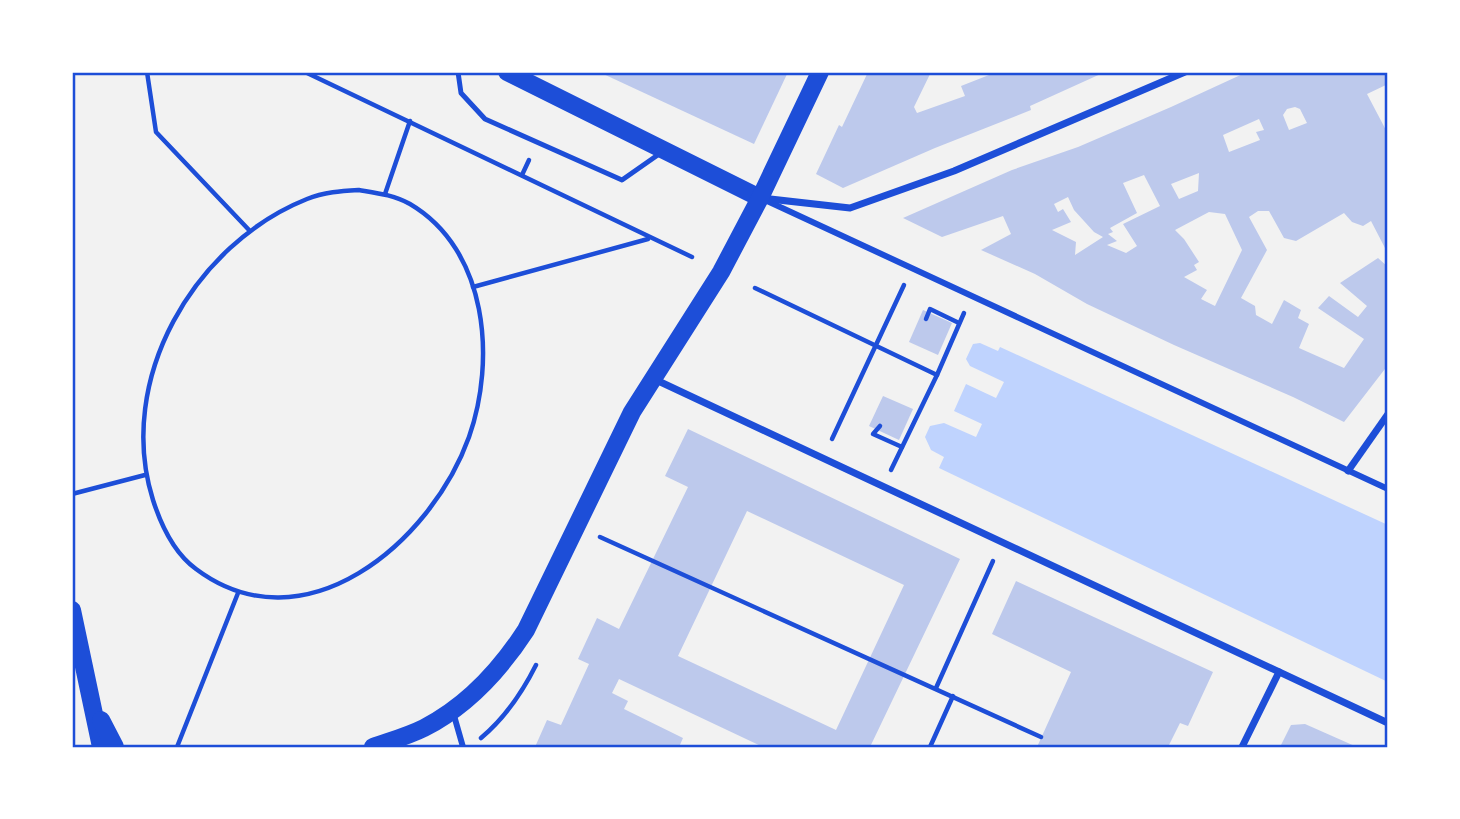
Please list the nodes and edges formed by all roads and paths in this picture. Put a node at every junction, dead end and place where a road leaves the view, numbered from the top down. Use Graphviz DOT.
graph roads {
  1 [pos="147,72"];
  2 [pos="305,72"];
  3 [pos="458,72"];
  4 [pos="507,72"];
  5 [pos="820,72"];
  6 [pos="1185,72"];
  7 [pos="410,121"];
  8 [pos="665,150"];
  9 [pos="385,194"];
  10 [pos="760,198"];
  11 [pos="249,230"];
  12 [pos="649,238"];
  13 [pos="692,257"];
  14 [pos="912,269"];
  15 [pos="473,287"];
  16 [pos="755,289"];
  17 [pos="971,296"];
  18 [pos="926,319"];
  19 [pos="959,323"];
  20 [pos="875,346"];
  21 [pos="937,375"];
  22 [pos="652,379"];
  23 [pos="1388,415"];
  24 [pos="880,426"];
  25 [pos="902,447"];
  26 [pos="823,458"];
  27 [pos="1348,471"];
  28 [pos="145,475"];
  29 [pos="883,486"];
  30 [pos="1388,489"];
  31 [pos="72,494"];
  32 [pos="577,527"];
  33 [pos="1002,542"];
  34 [pos="238,593"];
  35 [pos="72,610"];
  36 [pos="1279,672"];
  37 [pos="936,688"];
  38 [pos="953,696"];
  39 [pos="92,702"];
  40 [pos="452,710"];
  41 [pos="1388,723"];
  42 [pos="1041,737"];
  43 [pos="101,747"];
  44 [pos="116,747"];
  45 [pos="177,747"];
  46 [pos="373,747"];
  47 [pos="463,747"];
  48 [pos="930,747"];
  49 [pos="1242,747"];
  1 -- 11 [label="path"];
  2 -- 7 [label="path"];
  3 -- 8 [label="lane"];
  4 -- 8 [label="main road"];
  5 -- 10 [label="main road"];
  6 -- 10 [label="street"];
  7 -- 9 [label="path"];
  7 -- 12 [label="path"];
  8 -- 10 [label="main road"];
  9 -- 11 [label="path"];
  9 -- 15 [label="path"];
  10 -- 14 [label="street"];
  10 -- 22 [label="main road"];
  11 -- 28 [label="path"];
  12 -- 13 [label="path"];
  12 -- 15 [label="path"];
  14 -- 17 [label="street"];
  14 -- 20 [label="path"];
  15 -- 34 [label="path"];
  16 -- 20 [label="path"];
  17 -- 19 [label="path"];
  17 -- 27 [label="street"];
  18 -- 19 [label="path"];
  19 -- 21 [label="path"];
  20 -- 21 [label="path"];
  20 -- 26 [label="path"];
  21 -- 25 [label="path"];
  22 -- 26 [label="street"];
  22 -- 32 [label="main road"];
  23 -- 27 [label="street"];
  24 -- 25 [label="path"];
  25 -- 29 [label="path"];
  26 -- 29 [label="street"];
  27 -- 30 [label="street"];
  28 -- 31 [label="path"];
  28 -- 34 [label="path"];
  29 -- 33 [label="street"];
  32 -- 37 [label="path"];
  32 -- 40 [label="main road"];
  33 -- 36 [label="street"];
  33 -- 37 [label="path"];
  34 -- 45 [label="path"];
  35 -- 39 [label="main road"];
  36 -- 41 [label="street"];
  36 -- 49 [label="street"];
  37 -- 38 [label="path"];
  38 -- 42 [label="path"];
  38 -- 48 [label="path"];
  39 -- 43 [label="main road"];
  39 -- 44 [label="main road"];
  40 -- 46 [label="main road"];
  40 -- 47 [label="street"];
}
